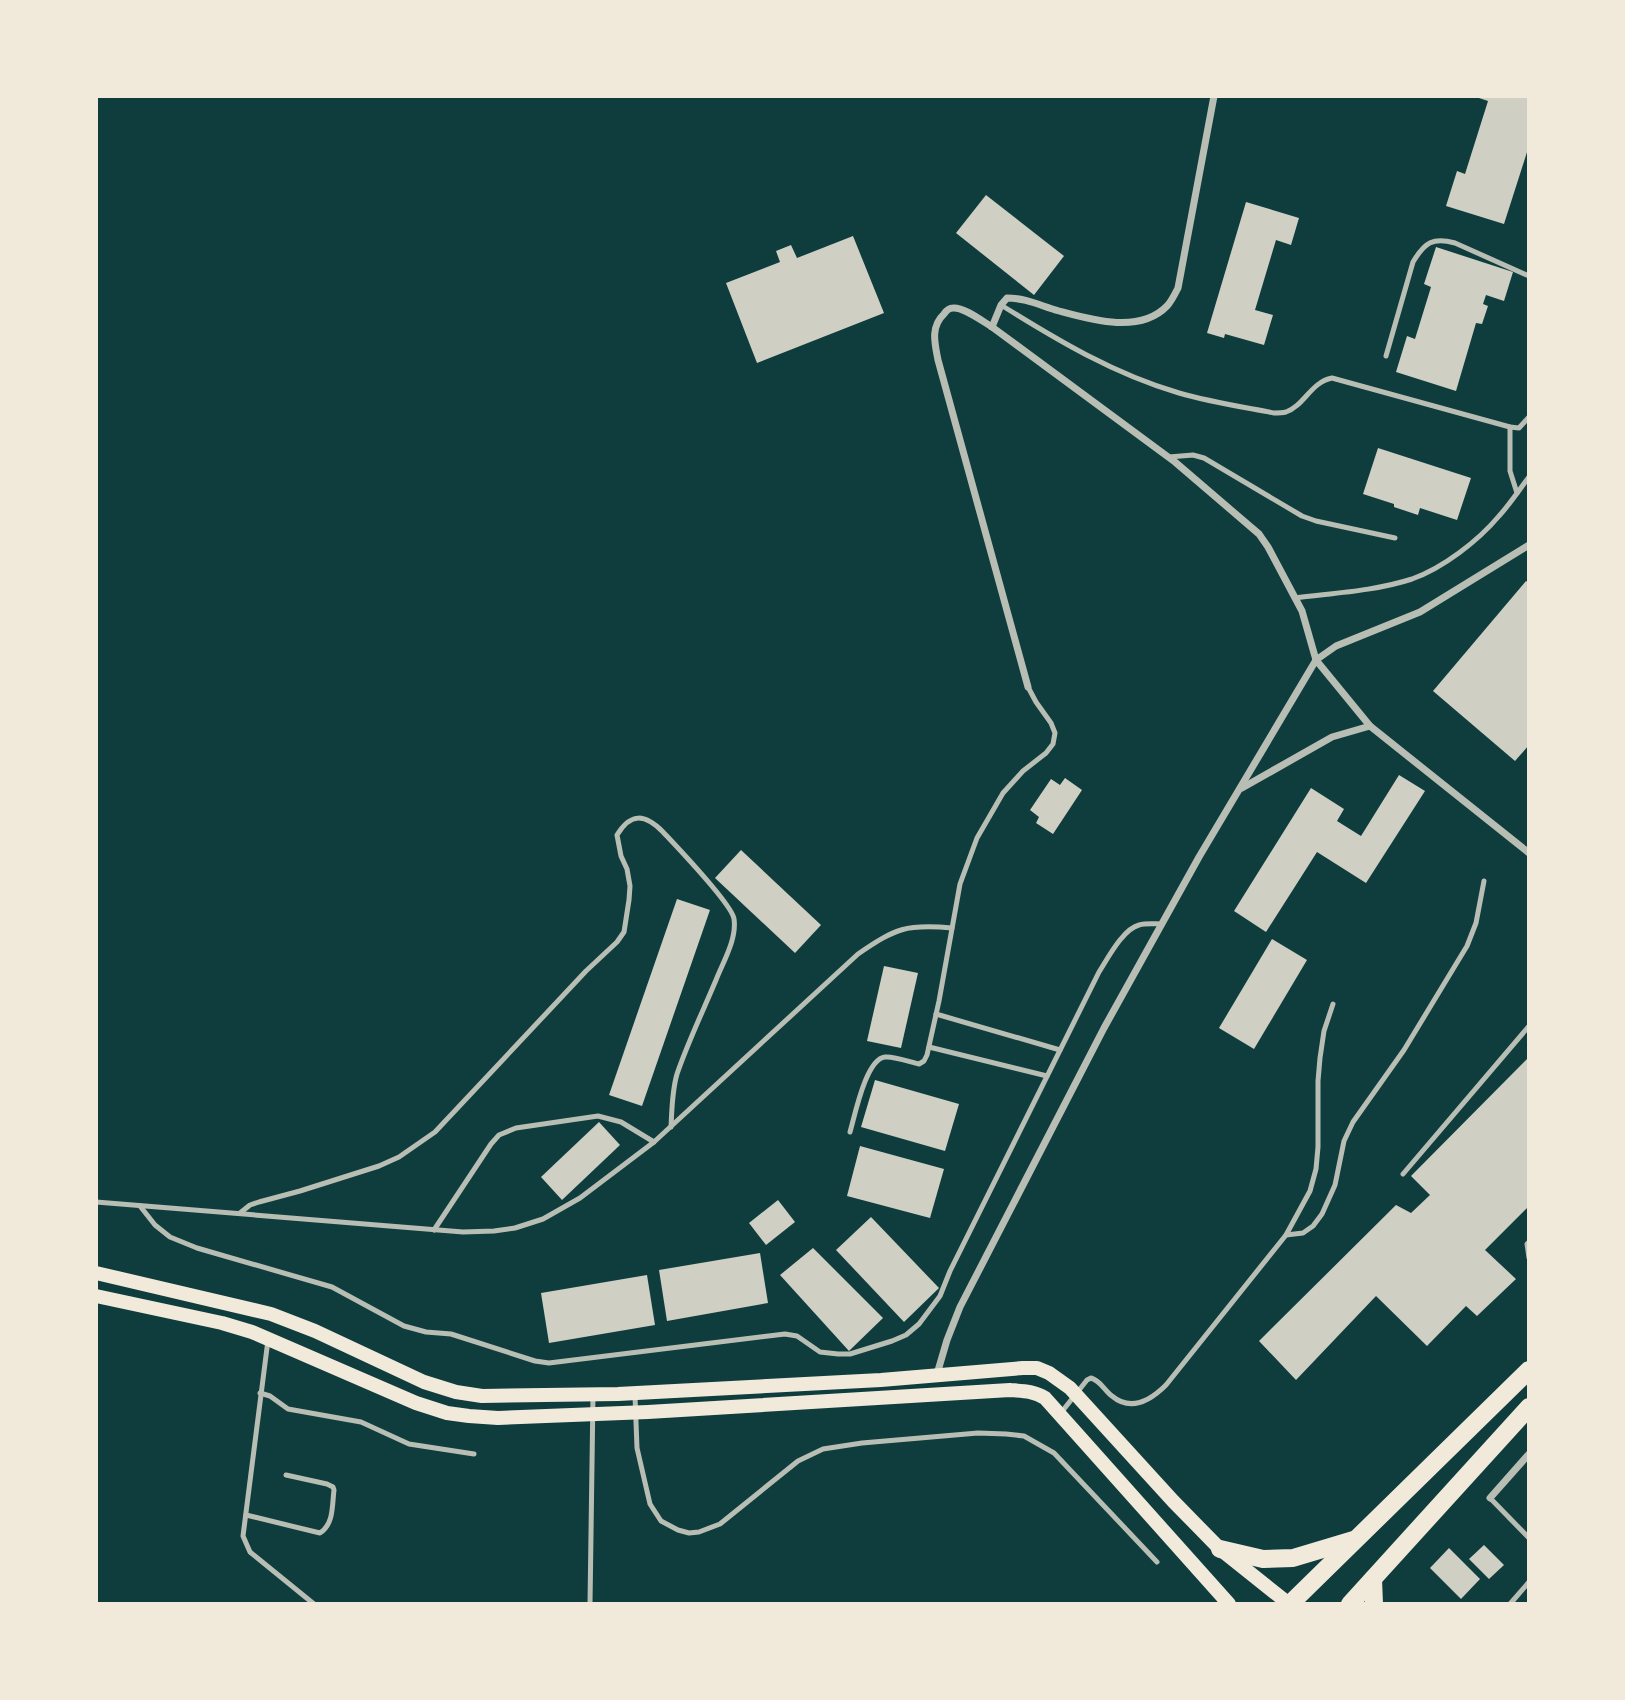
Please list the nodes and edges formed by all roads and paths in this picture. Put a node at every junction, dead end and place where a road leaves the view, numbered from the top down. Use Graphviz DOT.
graph roads {
  1 [pos="1213,96"];
  2 [pos="1529,276"];
  3 [pos="1000,305"];
  4 [pos="992,327"];
  5 [pos="1386,356"];
  6 [pos="1529,417"];
  7 [pos="1510,427"];
  8 [pos="1168,457"];
  9 [pos="1529,477"];
  10 [pos="1517,493"];
  11 [pos="1395,538"];
  12 [pos="1529,545"];
  13 [pos="1295,598"];
  14 [pos="1316,660"];
  15 [pos="1028,687"];
  16 [pos="1370,726"];
  17 [pos="1241,788"];
  18 [pos="1529,853"];
  19 [pos="1484,881"];
  20 [pos="1162,924"];
  21 [pos="952,928"];
  22 [pos="1333,1004"];
  23 [pos="936,1014"];
  24 [pos="1529,1026"];
  25 [pos="929,1047"];
  26 [pos="1060,1050"];
  27 [pos="1047,1076"];
  28 [pos="671,1127"];
  29 [pos="850,1132"];
  30 [pos="654,1142"];
  31 [pos="1403,1174"];
  32 [pos="96,1202"];
  33 [pos="140,1206"];
  34 [pos="240,1213"];
  35 [pos="434,1230"];
  36 [pos="1286,1235"];
  37 [pos="1529,1241"];
  38 [pos="1529,1258"];
  39 [pos="96,1273"];
  40 [pos="96,1296"];
  41 [pos="268,1339"];
  42 [pos="1529,1370"];
  43 [pos="937,1375"];
  44 [pos="260,1393"];
  45 [pos="636,1393"];
  46 [pos="1075,1393"];
  47 [pos="593,1395"];
  48 [pos="1529,1407"];
  49 [pos="635,1413"];
  50 [pos="1059,1413"];
  51 [pos="593,1415"];
  52 [pos="474,1454"];
  53 [pos="1529,1454"];
  54 [pos="286,1475"];
  55 [pos="1490,1499"];
  56 [pos="246,1515"];
  57 [pos="1529,1538"];
  58 [pos="1356,1539"];
  59 [pos="1220,1549"];
  60 [pos="1157,1562"];
  61 [pos="1373,1579"];
  62 [pos="1529,1582"];
  63 [pos="314,1604"];
  64 [pos="590,1604"];
  65 [pos="1229,1604"];
  66 [pos="1289,1604"];
  67 [pos="1350,1604"];
  68 [pos="1374,1604"];
  69 [pos="1510,1604"];
  1 -- 3 [label="street"];
  2 -- 5 [label="lane"];
  3 -- 4 [label="street"];
  3 -- 7 [label="lane"];
  4 -- 8 [label="street"];
  4 -- 15 [label="street"];
  6 -- 7 [label="lane"];
  7 -- 10 [label="lane"];
  8 -- 11 [label="lane"];
  8 -- 13 [label="street"];
  9 -- 10 [label="lane"];
  10 -- 13 [label="lane"];
  12 -- 14 [label="street"];
  13 -- 14 [label="street"];
  14 -- 16 [label="street"];
  14 -- 17 [label="street"];
  15 -- 21 [label="lane"];
  16 -- 17 [label="street"];
  16 -- 18 [label="street"];
  17 -- 20 [label="street"];
  19 -- 36 [label="lane"];
  20 -- 26 [label="lane"];
  20 -- 43 [label="street"];
  21 -- 23 [label="lane"];
  21 -- 28 [label="lane"];
  22 -- 36 [label="lane"];
  23 -- 25 [label="lane"];
  23 -- 26 [label="lane"];
  24 -- 31 [label="lane"];
  25 -- 27 [label="lane"];
  25 -- 29 [label="lane"];
  26 -- 27 [label="lane"];
  27 -- 33 [label="lane"];
  28 -- 30 [label="lane"];
  28 -- 34 [label="lane"];
  30 -- 35 [label="lane"];
  30 -- 35 [label="lane"];
  32 -- 33 [label="lane"];
  33 -- 34 [label="lane"];
  34 -- 35 [label="lane"];
  36 -- 46 [label="lane"];
  37 -- 38 [label="lane"];
  39 -- 47 [label="main road"];
  40 -- 41 [label="main road"];
  41 -- 44 [label="lane"];
  41 -- 51 [label="main road"];
  42 -- 58 [label="highway"];
  43 -- 45 [label="main road"];
  43 -- 46 [label="main road"];
  44 -- 52 [label="lane"];
  44 -- 56 [label="lane"];
  45 -- 47 [label="main road"];
  45 -- 49 [label="lane"];
  46 -- 50 [label="lane"];
  46 -- 59 [label="main road"];
  47 -- 51 [label="lane"];
  48 -- 61 [label="highway"];
  49 -- 50 [label="main road"];
  49 -- 51 [label="main road"];
  49 -- 60 [label="lane"];
  50 -- 65 [label="main road"];
  51 -- 64 [label="lane"];
  53 -- 55 [label="street"];
  54 -- 56 [label="lane"];
  55 -- 57 [label="lane"];
  56 -- 63 [label="lane"];
  58 -- 59 [label="highway"];
  58 -- 66 [label="highway"];
  59 -- 66 [label="main road"];
  61 -- 67 [label="highway"];
  61 -- 68 [label="highway"];
  62 -- 69 [label="lane"];
}
